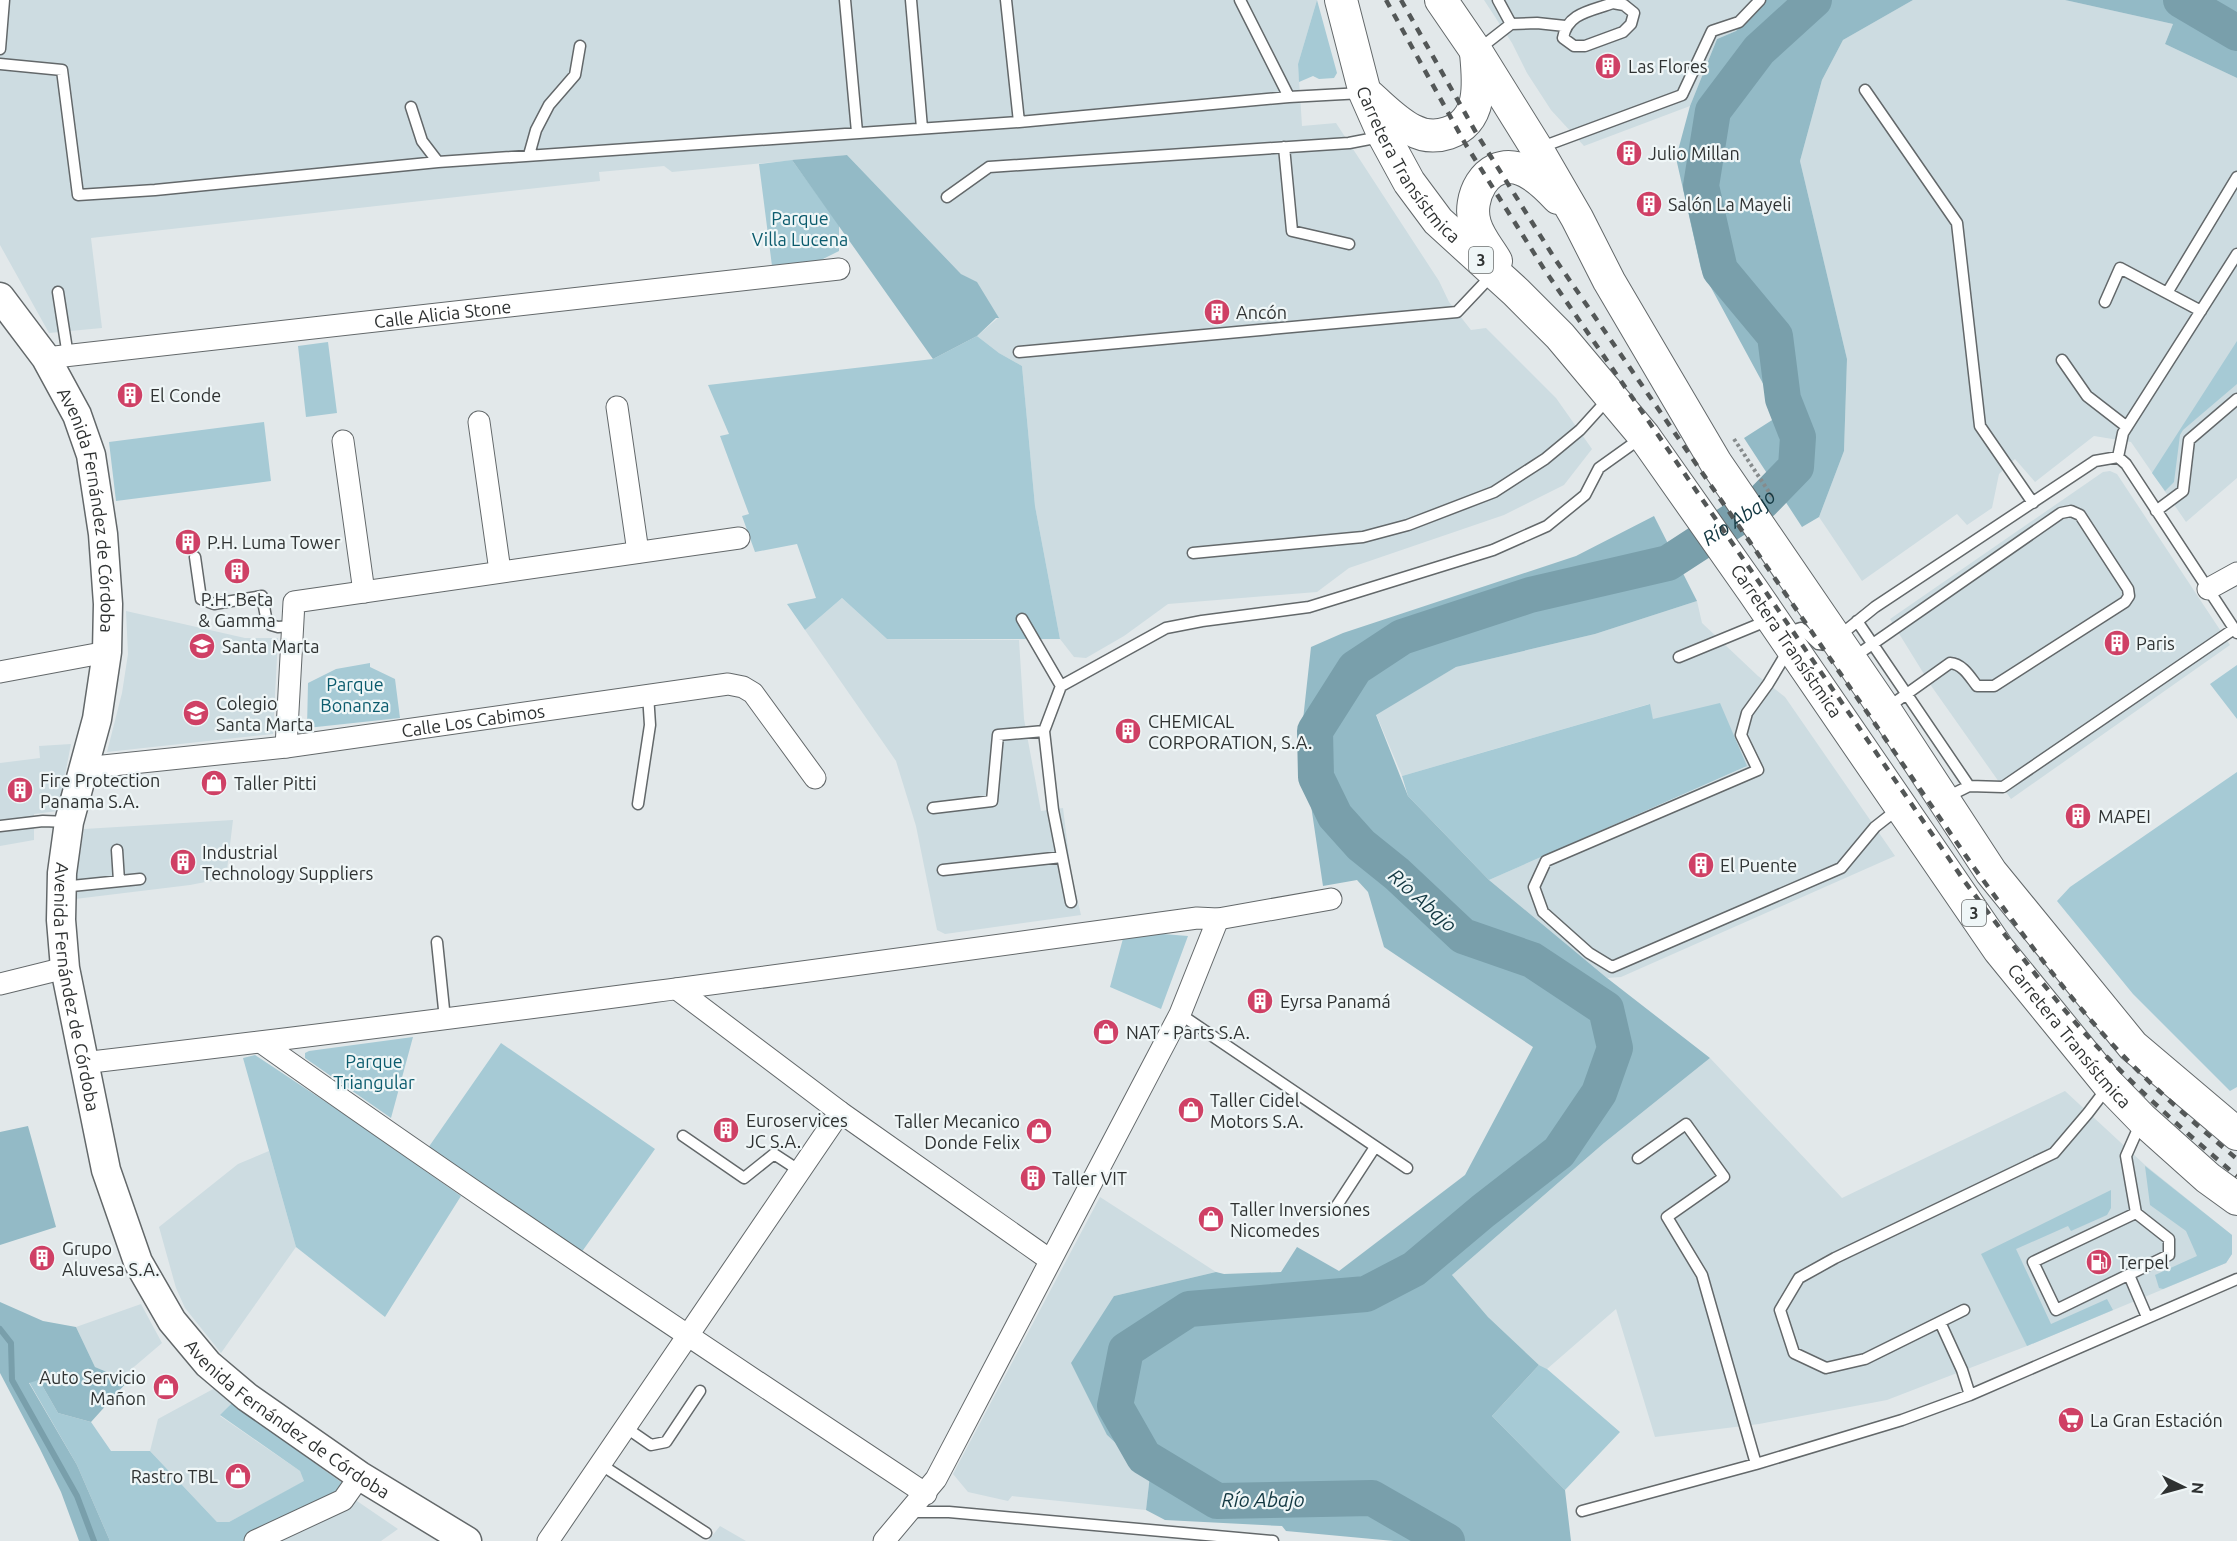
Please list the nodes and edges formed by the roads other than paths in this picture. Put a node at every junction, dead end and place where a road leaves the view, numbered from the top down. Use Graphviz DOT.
graph roads {
  1 [pos="4,0"];
  2 [pos="845,0"];
  3 [pos="911,0"];
  4 [pos="1006,0"];
  5 [pos="1240,0"];
  6 [pos="1341,0"];
  7 [pos="1441,0"];
  8 [pos="1498,0"];
  9 [pos="1760,0"];
  10 [pos="1511,24"];
  11 [pos="1565,26"];
  12 [pos="580,46"];
  13 [pos="0,49"];
  14 [pos="1476,51"];
  15 [pos="0,64"];
  16 [pos="1865,90"];
  17 [pos="1365,93"];
  18 [pos="1289,97"];
  19 [pos="411,106"];
  20 [pos="1019,122"];
  21 [pos="922,128"];
  22 [pos="857,132"];
  23 [pos="1384,136"];
  24 [pos="1284,147"];
  25 [pos="1537,149"];
  26 [pos="529,155"];
  27 [pos="438,162"];
  28 [pos="2237,177"];
  29 [pos="947,197"];
  30 [pos="1577,218"];
  31 [pos="1349,244"];
  32 [pos="2237,254"];
  33 [pos="839,269"];
  34 [pos="1506,283"];
  35 [pos="58,292"];
  36 [pos="2167,293"];
  37 [pos="0,297"];
  38 [pos="2105,302"];
  39 [pos="2201,311"];
  40 [pos="1019,352"];
  41 [pos="57,357"];
  42 [pos="2062,360"];
  43 [pos="1611,396"];
  44 [pos="2237,399"];
  45 [pos="617,407"];
  46 [pos="479,422"];
  47 [pos="2127,427"];
  48 [pos="1644,436"];
  49 [pos="343,441"];
  50 [pos="2118,457"];
  51 [pos="2033,502"];
  52 [pos="2156,511"];
  53 [pos="739,538"];
  54 [pos="638,552"];
  55 [pos="1193,553"];
  56 [pos="195,557"];
  57 [pos="500,572"];
  58 [pos="2236,574"];
  59 [pos="2208,589"];
  60 [pos="364,592"];
  61 [pos="1022,619"];
  62 [pos="293,626"];
  63 [pos="2235,631"];
  64 [pos="1782,633"];
  65 [pos="1854,641"];
  66 [pos="107,652"];
  67 [pos="1679,657"];
  68 [pos="0,672"];
  69 [pos="1061,686"];
  70 [pos="648,694"];
  71 [pos="1896,702"];
  72 [pos="1044,731"];
  73 [pos="286,747"];
  74 [pos="84,768"];
  75 [pos="815,778"];
  76 [pos="1956,793"];
  77 [pos="638,804"];
  78 [pos="1900,807"];
  79 [pos="933,808"];
  80 [pos="69,822"];
  81 [pos="0,826"];
  82 [pos="117,850"];
  83 [pos="1062,857"];
  84 [pos="943,870"];
  85 [pos="140,879"];
  86 [pos="119,881"];
  87 [pos="62,887"];
  88 [pos="1331,899"];
  89 [pos="1071,902"];
  90 [pos="1218,918"];
  91 [pos="437,942"];
  92 [pos="64,968"];
  93 [pos="0,984"];
  94 [pos="677,989"];
  95 [pos="1180,1014"];
  96 [pos="446,1019"];
  97 [pos="262,1042"];
  98 [pos="83,1063"];
  99 [pos="2109,1085"];
  100 [pos="840,1112"];
  101 [pos="2142,1119"];
  102 [pos="2235,1129"];
  103 [pos="683,1136"];
  104 [pos="1375,1147"];
  105 [pos="1638,1158"];
  106 [pos="1407,1168"];
  107 [pos="800,1171"];
  108 [pos="2237,1199"];
  109 [pos="1334,1210"];
  110 [pos="2136,1213"];
  111 [pos="1050,1260"];
  112 [pos="2129,1275"];
  113 [pos="2237,1279"];
  114 [pos="1964,1310"];
  115 [pos="2147,1317"];
  116 [pos="1940,1322"];
  117 [pos="687,1335"];
  118 [pos="700,1391"];
  119 [pos="1970,1395"];
  120 [pos="625,1427"];
  121 [pos="600,1464"];
  122 [pos="1756,1464"];
  123 [pos="360,1476"];
  124 [pos="926,1494"];
  125 [pos="1582,1511"];
  126 [pos="909,1512"];
  127 [pos="706,1533"];
  128 [pos="255,1541"];
  129 [pos="467,1541"];
  130 [pos="548,1541"];
  131 [pos="884,1541"];
  132 [pos="1274,1541"];
  1 -- 13 [label="lane"];
  2 -- 22 [label="lane"];
  3 -- 21 [label="lane"];
  4 -- 20 [label="lane"];
  5 -- 18 [label="lane"];
  6 -- 17 [label="main road, Carretera Transístmica / 3"];
  7 -- 14 [label="main road, 3"];
  8 -- 10 [label="lane"];
  9 -- 25 [label="lane"];
  10 -- 11 [label="lane"];
  10 -- 14 [label="lane"];
  11 -- 11 [label="lane"];
  12 -- 26 [label="lane"];
  14 -- 17 [label="main road"];
  14 -- 25 [label="main road, 3"];
  15 -- 27 [label="lane"];
  16 -- 51 [label="lane"];
  17 -- 18 [label="lane"];
  17 -- 23 [label="main road, Carretera Transístmica / 3"];
  18 -- 20 [label="lane"];
  19 -- 27 [label="lane"];
  20 -- 21 [label="lane"];
  21 -- 22 [label="lane"];
  22 -- 26 [label="lane"];
  23 -- 24 [label="lane"];
  23 -- 34 [label="main road, Carretera Transístmica / 3"];
  24 -- 29 [label="lane"];
  24 -- 31 [label="lane"];
  25 -- 30 [label="main road, 3"];
  26 -- 27 [label="lane"];
  28 -- 36 [label="lane"];
  30 -- 34 [label="main road"];
  30 -- 65 [label="main road, 3"];
  32 -- 39 [label="lane"];
  33 -- 41 [label="street, Calle Alicia Stone"];
  34 -- 40 [label="lane"];
  34 -- 43 [label="main road, Carretera Transístmica / 3"];
  35 -- 41 [label="lane"];
  36 -- 38 [label="lane"];
  36 -- 39 [label="lane"];
  37 -- 41 [label="main road, Avenida Fernández de Córdoba"];
  39 -- 47 [label="lane"];
  41 -- 66 [label="main road, Avenida Fernández de Córdoba"];
  42 -- 47 [label="lane"];
  43 -- 48 [label="main road, Carretera Transístmica / 3"];
  43 -- 55 [label="lane"];
  44 -- 52 [label="lane"];
  45 -- 54 [label="street"];
  46 -- 57 [label="street"];
  47 -- 50 [label="lane"];
  48 -- 64 [label="main road, Carretera Transístmica / 3"];
  48 -- 69 [label="lane"];
  49 -- 60 [label="street"];
  50 -- 51 [label="lane"];
  50 -- 52 [label="lane"];
  51 -- 65 [label="lane"];
  52 -- 59 [label="lane"];
  53 -- 54 [label="street"];
  54 -- 57 [label="street"];
  56 -- 62 [label="lane"];
  57 -- 60 [label="street"];
  58 -- 59 [label="street"];
  59 -- 63 [label="lane"];
  60 -- 62 [label="street"];
  61 -- 69 [label="lane"];
  62 -- 73 [label="street"];
  63 -- 76 [label="lane"];
  64 -- 65 [label="lane"];
  64 -- 67 [label="lane"];
  64 -- 78 [label="main road, Carretera Transístmica / 3"];
  64 -- 78 [label="lane"];
  65 -- 71 [label="main road, 3"];
  65 -- 71 [label="lane"];
  66 -- 68 [label="street"];
  66 -- 74 [label="main road, Avenida Fernández de Córdoba"];
  69 -- 72 [label="lane"];
  70 -- 73 [label="street, Calle Los Cabimos"];
  70 -- 75 [label="street, Calle Los Cabimos"];
  70 -- 77 [label="lane"];
  71 -- 76 [label="main road, 3"];
  72 -- 79 [label="lane"];
  72 -- 83 [label="lane"];
  73 -- 74 [label="street, Calle Los Cabimos"];
  74 -- 80 [label="main road, Avenida Fernández de Córdoba"];
  76 -- 102 [label="main road, 3"];
  78 -- 99 [label="main road, Carretera Transístmica / 3"];
  80 -- 81 [label="lane"];
  80 -- 87 [label="main road, Avenida Fernández de Córdoba"];
  82 -- 86 [label="lane"];
  83 -- 84 [label="lane"];
  83 -- 89 [label="lane"];
  85 -- 86 [label="lane"];
  86 -- 87 [label="lane"];
  87 -- 92 [label="main road, Avenida Fernández de Córdoba"];
  88 -- 90 [label="street"];
  90 -- 94 [label="street"];
  90 -- 95 [label="street"];
  91 -- 96 [label="lane"];
  92 -- 93 [label="street"];
  92 -- 98 [label="main road, Avenida Fernández de Córdoba"];
  94 -- 96 [label="street"];
  94 -- 100 [label="street"];
  95 -- 104 [label="lane"];
  95 -- 111 [label="street"];
  96 -- 97 [label="street"];
  97 -- 98 [label="street"];
  97 -- 117 [label="street"];
  98 -- 123 [label="main road, Avenida Fernández de Córdoba"];
  99 -- 101 [label="main road, Carretera Transístmica / 3"];
  99 -- 116 [label="lane"];
  100 -- 107 [label="street"];
  100 -- 111 [label="street"];
  101 -- 108 [label="main road, Carretera Transístmica / 3"];
  101 -- 110 [label="lane"];
  103 -- 107 [label="lane"];
  104 -- 106 [label="lane"];
  104 -- 109 [label="lane"];
  105 -- 122 [label="lane"];
  107 -- 117 [label="street"];
  110 -- 112 [label="lane"];
  110 -- 112 [label="lane"];
  111 -- 124 [label="street"];
  112 -- 115 [label="lane"];
  113 -- 115 [label="lane"];
  114 -- 116 [label="lane"];
  115 -- 119 [label="lane"];
  116 -- 119 [label="lane"];
  117 -- 120 [label="street"];
  117 -- 124 [label="street"];
  118 -- 120 [label="lane"];
  119 -- 122 [label="lane"];
  120 -- 121 [label="street"];
  121 -- 127 [label="lane"];
  121 -- 130 [label="street"];
  122 -- 125 [label="lane"];
  123 -- 128 [label="street"];
  123 -- 129 [label="main road, Avenida Fernández de Córdoba"];
  124 -- 126 [label="street"];
  126 -- 131 [label="street"];
  126 -- 132 [label="lane"];
}
